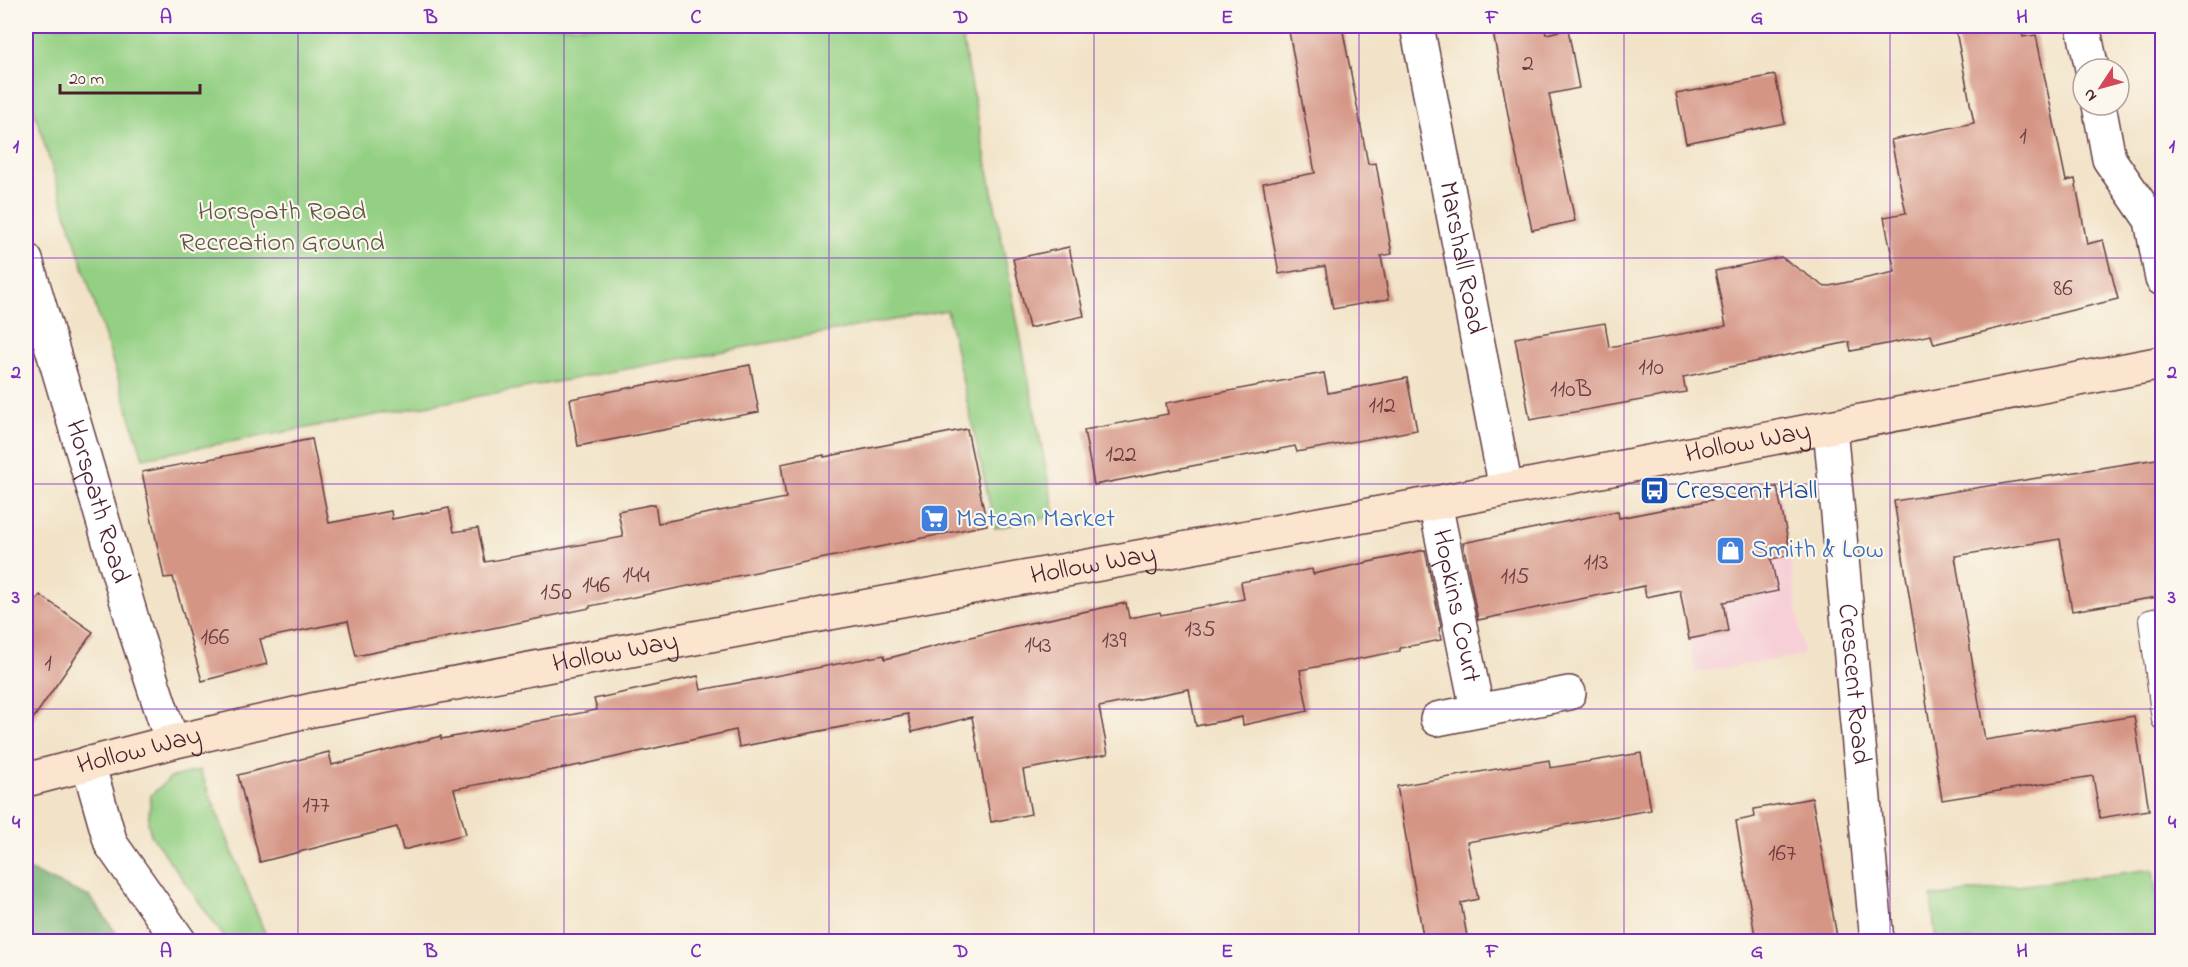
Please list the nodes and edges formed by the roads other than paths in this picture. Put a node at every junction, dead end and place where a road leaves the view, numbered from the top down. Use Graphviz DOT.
graph roads {
  1 [pos="1417,26"];
  2 [pos="2083,26"];
  3 [pos="2089,57"];
  4 [pos="2101,117"];
  5 [pos="26,260"];
  6 [pos="2163,279"];
  7 [pos="2163,363"];
  8 [pos="1830,427"];
  9 [pos="1506,489"];
  10 [pos="1435,504"];
  11 [pos="2163,617"];
  12 [pos="1569,693"];
  13 [pos="1477,710"];
  14 [pos="1437,718"];
  15 [pos="2163,720"];
  16 [pos="172,742"];
  17 [pos="88,763"];
  18 [pos="26,780"];
  19 [pos="180,942"];
  20 [pos="1877,942"];
  1 -- 9 [label="street, Marshall Road"];
  2 -- 3 [label="street"];
  4 -- 6 [label="street"];
  5 -- 16 [label="street, Horspath Road"];
  7 -- 8 [label="main road, Hollow Way"];
  8 -- 9 [label="main road, Hollow Way"];
  8 -- 20 [label="street, Crescent Road"];
  9 -- 10 [label="main road, Hollow Way"];
  10 -- 13 [label="street, Hopkins Court"];
  10 -- 16 [label="main road, Hollow Way"];
  11 -- 15 [label="lane"];
  12 -- 13 [label="street, Hopkins Court"];
  13 -- 14 [label="street, Hopkins Court"];
  16 -- 17 [label="main road, Hollow Way"];
  17 -- 18 [label="main road, Hollow Way"];
  17 -- 19 [label="street"];
}
